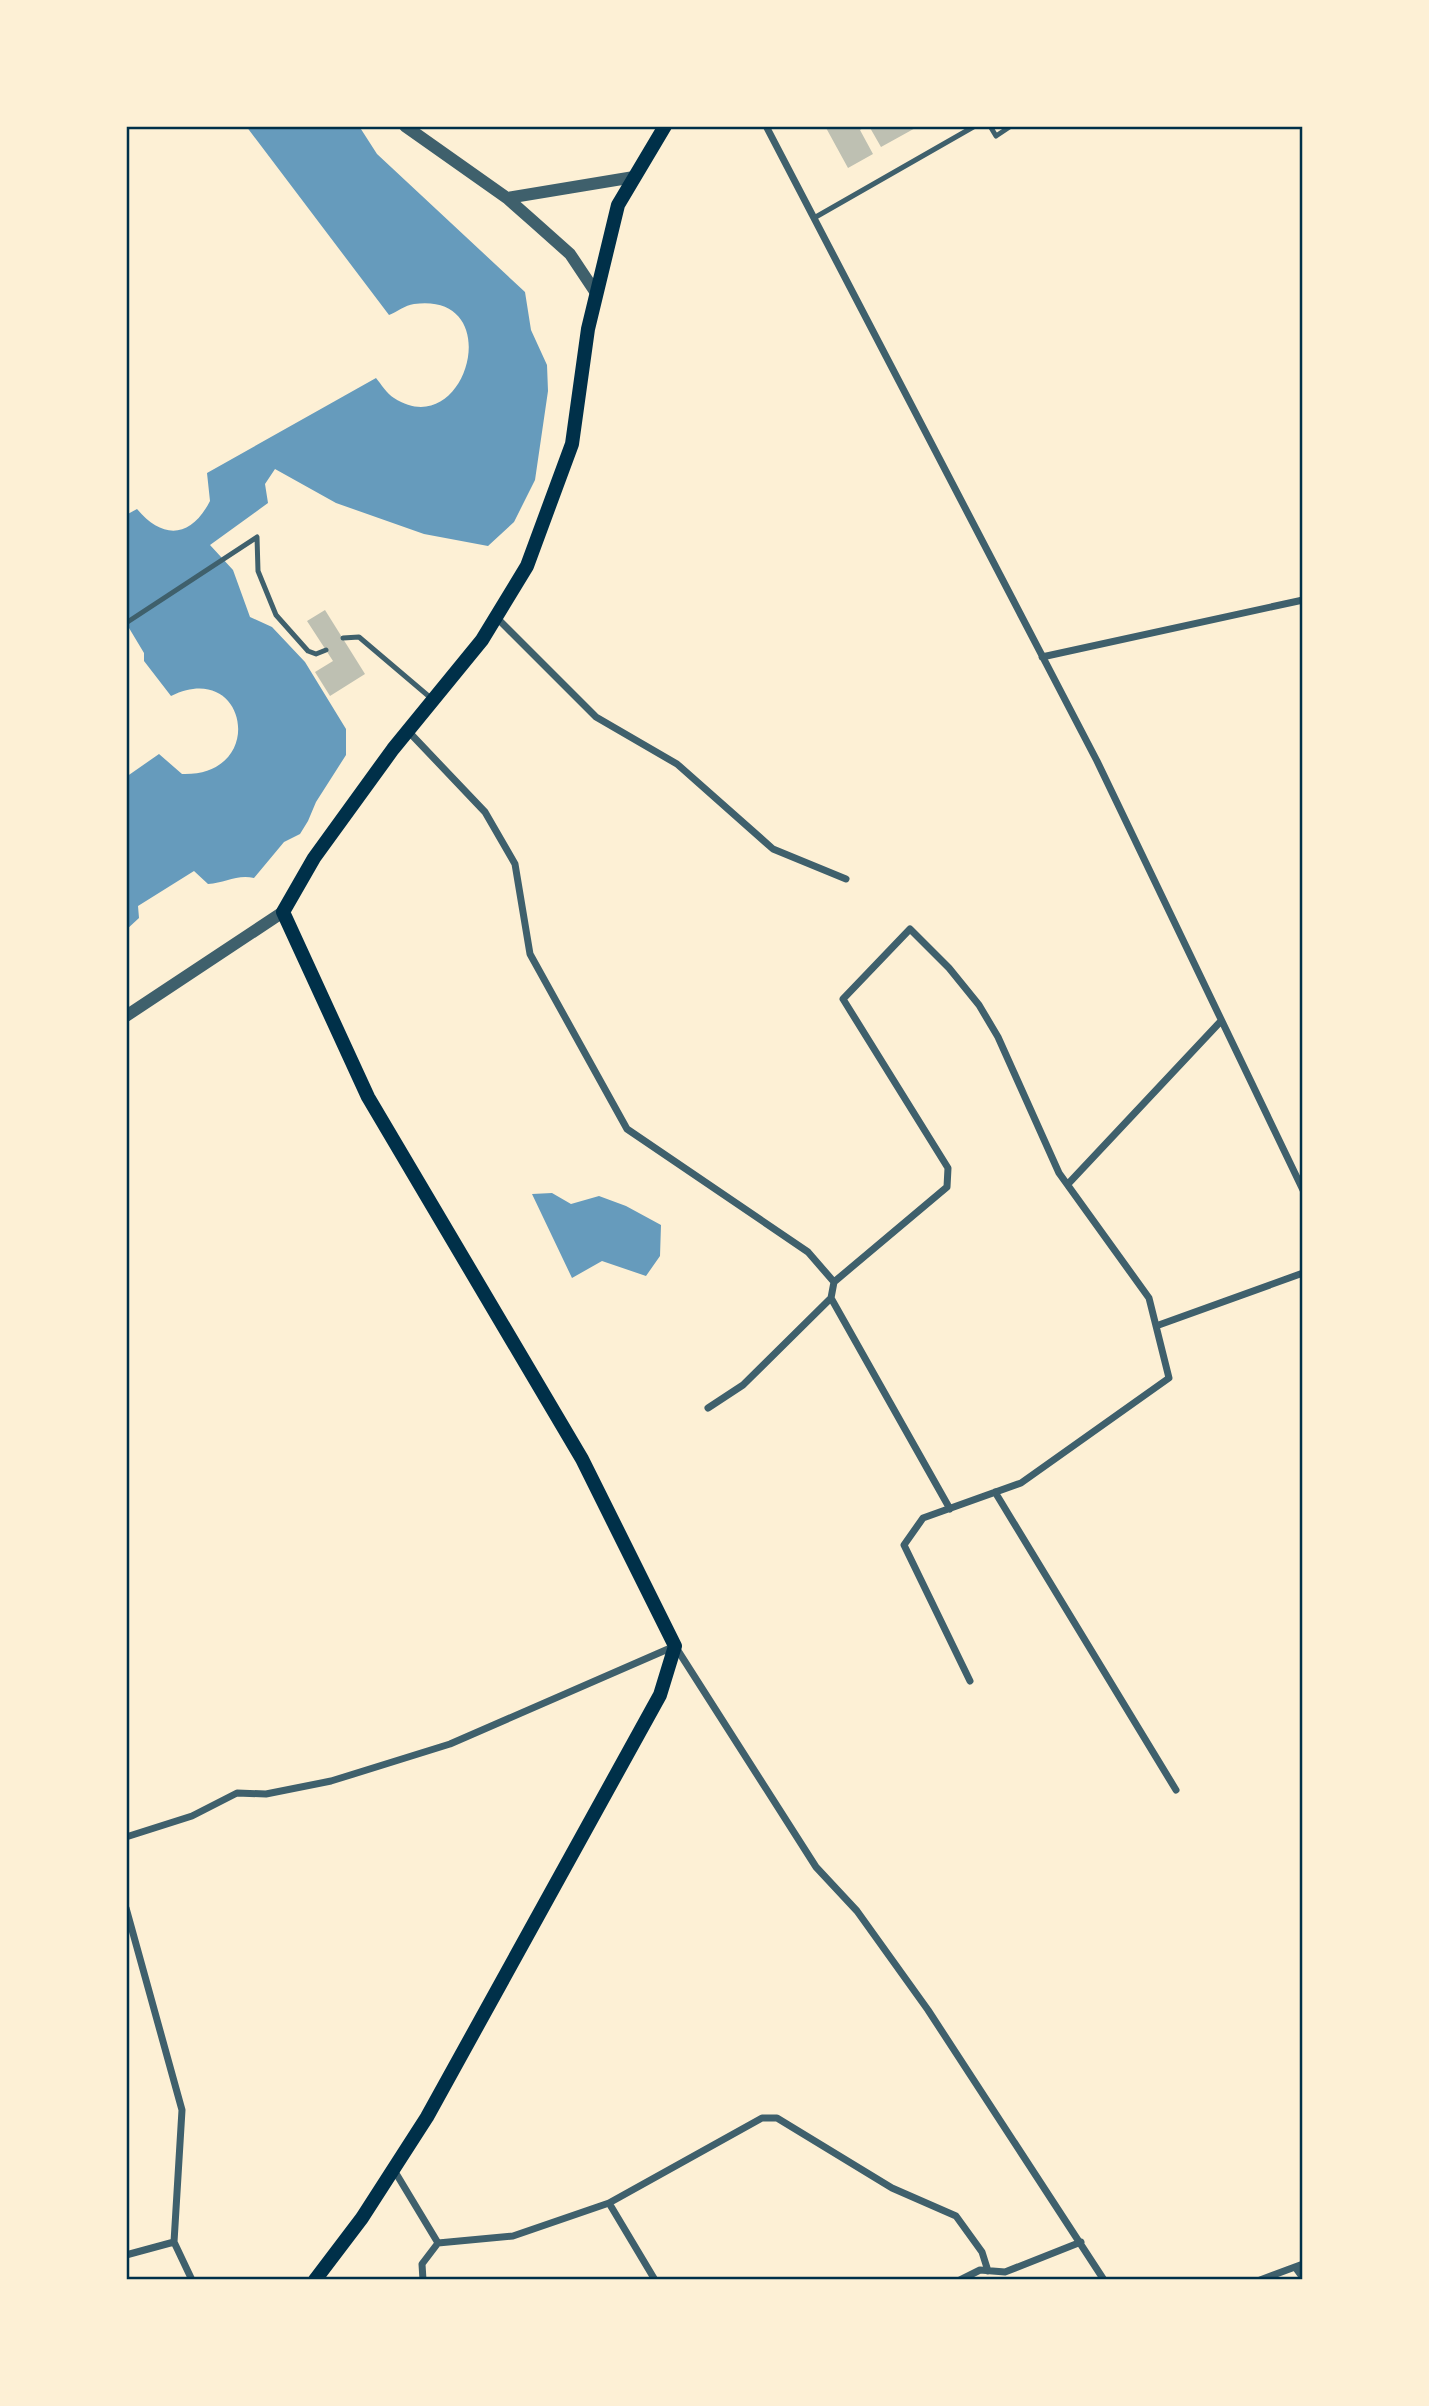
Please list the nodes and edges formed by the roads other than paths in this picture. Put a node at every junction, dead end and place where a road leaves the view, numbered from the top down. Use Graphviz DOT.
graph roads {
  1 [pos="405,126"];
  2 [pos="665,126"];
  3 [pos="766,126"];
  4 [pos="975,126"];
  5 [pos="990,126"];
  6 [pos="1011,126"];
  7 [pos="634,177"];
  8 [pos="507,198"];
  9 [pos="814,218"];
  10 [pos="597,293"];
  11 [pos="1303,600"];
  12 [pos="496,617"];
  13 [pos="126,623"];
  14 [pos="343,638"];
  15 [pos="326,650"];
  16 [pos="1042,657"];
  17 [pos="433,700"];
  18 [pos="408,731"];
  19 [pos="846,879"];
  20 [pos="283,912"];
  21 [pos="126,1016"];
  22 [pos="1221,1021"];
  23 [pos="1068,1184"];
  24 [pos="1303,1190"];
  25 [pos="1303,1273"];
  26 [pos="834,1282"];
  27 [pos="831,1298"];
  28 [pos="1156,1326"];
  29 [pos="708,1408"];
  30 [pos="995,1492"];
  31 [pos="950,1509"];
  32 [pos="675,1646"];
  33 [pos="970,1681"];
  34 [pos="1176,1790"];
  35 [pos="126,1837"];
  36 [pos="126,1908"];
  37 [pos="394,2170"];
  38 [pos="609,2203"];
  39 [pos="174,2242"];
  40 [pos="1081,2242"];
  41 [pos="438,2243"];
  42 [pos="126,2255"];
  43 [pos="1299,2266"];
  44 [pos="988,2271"];
  45 [pos="1303,2278"];
  46 [pos="192,2280"];
  47 [pos="315,2280"];
  48 [pos="423,2280"];
  49 [pos="655,2280"];
  50 [pos="960,2280"];
  51 [pos="1104,2280"];
  52 [pos="1260,2280"];
  1 -- 8 [label="street"];
  2 -- 7 [label="main road"];
  3 -- 9 [label="street"];
  4 -- 9 [label="lane"];
  5 -- 6 [label="lane"];
  7 -- 8 [label="street"];
  7 -- 10 [label="main road"];
  8 -- 10 [label="street"];
  9 -- 16 [label="street"];
  10 -- 12 [label="main road"];
  11 -- 16 [label="street"];
  12 -- 17 [label="main road"];
  12 -- 19 [label="street"];
  13 -- 15 [label="lane"];
  14 -- 17 [label="lane"];
  16 -- 22 [label="street"];
  17 -- 18 [label="main road"];
  18 -- 20 [label="main road"];
  18 -- 26 [label="street"];
  20 -- 21 [label="street"];
  20 -- 32 [label="main road"];
  22 -- 23 [label="street"];
  22 -- 24 [label="street"];
  23 -- 26 [label="street"];
  23 -- 28 [label="street"];
  25 -- 28 [label="street"];
  26 -- 27 [label="street"];
  27 -- 29 [label="street"];
  27 -- 31 [label="street"];
  28 -- 30 [label="street"];
  30 -- 31 [label="street"];
  30 -- 34 [label="street"];
  31 -- 33 [label="street"];
  32 -- 35 [label="street"];
  32 -- 37 [label="main road"];
  32 -- 40 [label="street"];
  36 -- 39 [label="street"];
  37 -- 41 [label="street"];
  37 -- 47 [label="main road"];
  38 -- 41 [label="street"];
  38 -- 44 [label="street"];
  38 -- 49 [label="street"];
  39 -- 42 [label="street"];
  39 -- 46 [label="street"];
  40 -- 44 [label="street"];
  40 -- 51 [label="street"];
  41 -- 48 [label="street"];
  43 -- 45 [label="street"];
  43 -- 52 [label="street"];
  44 -- 50 [label="street"];
}
